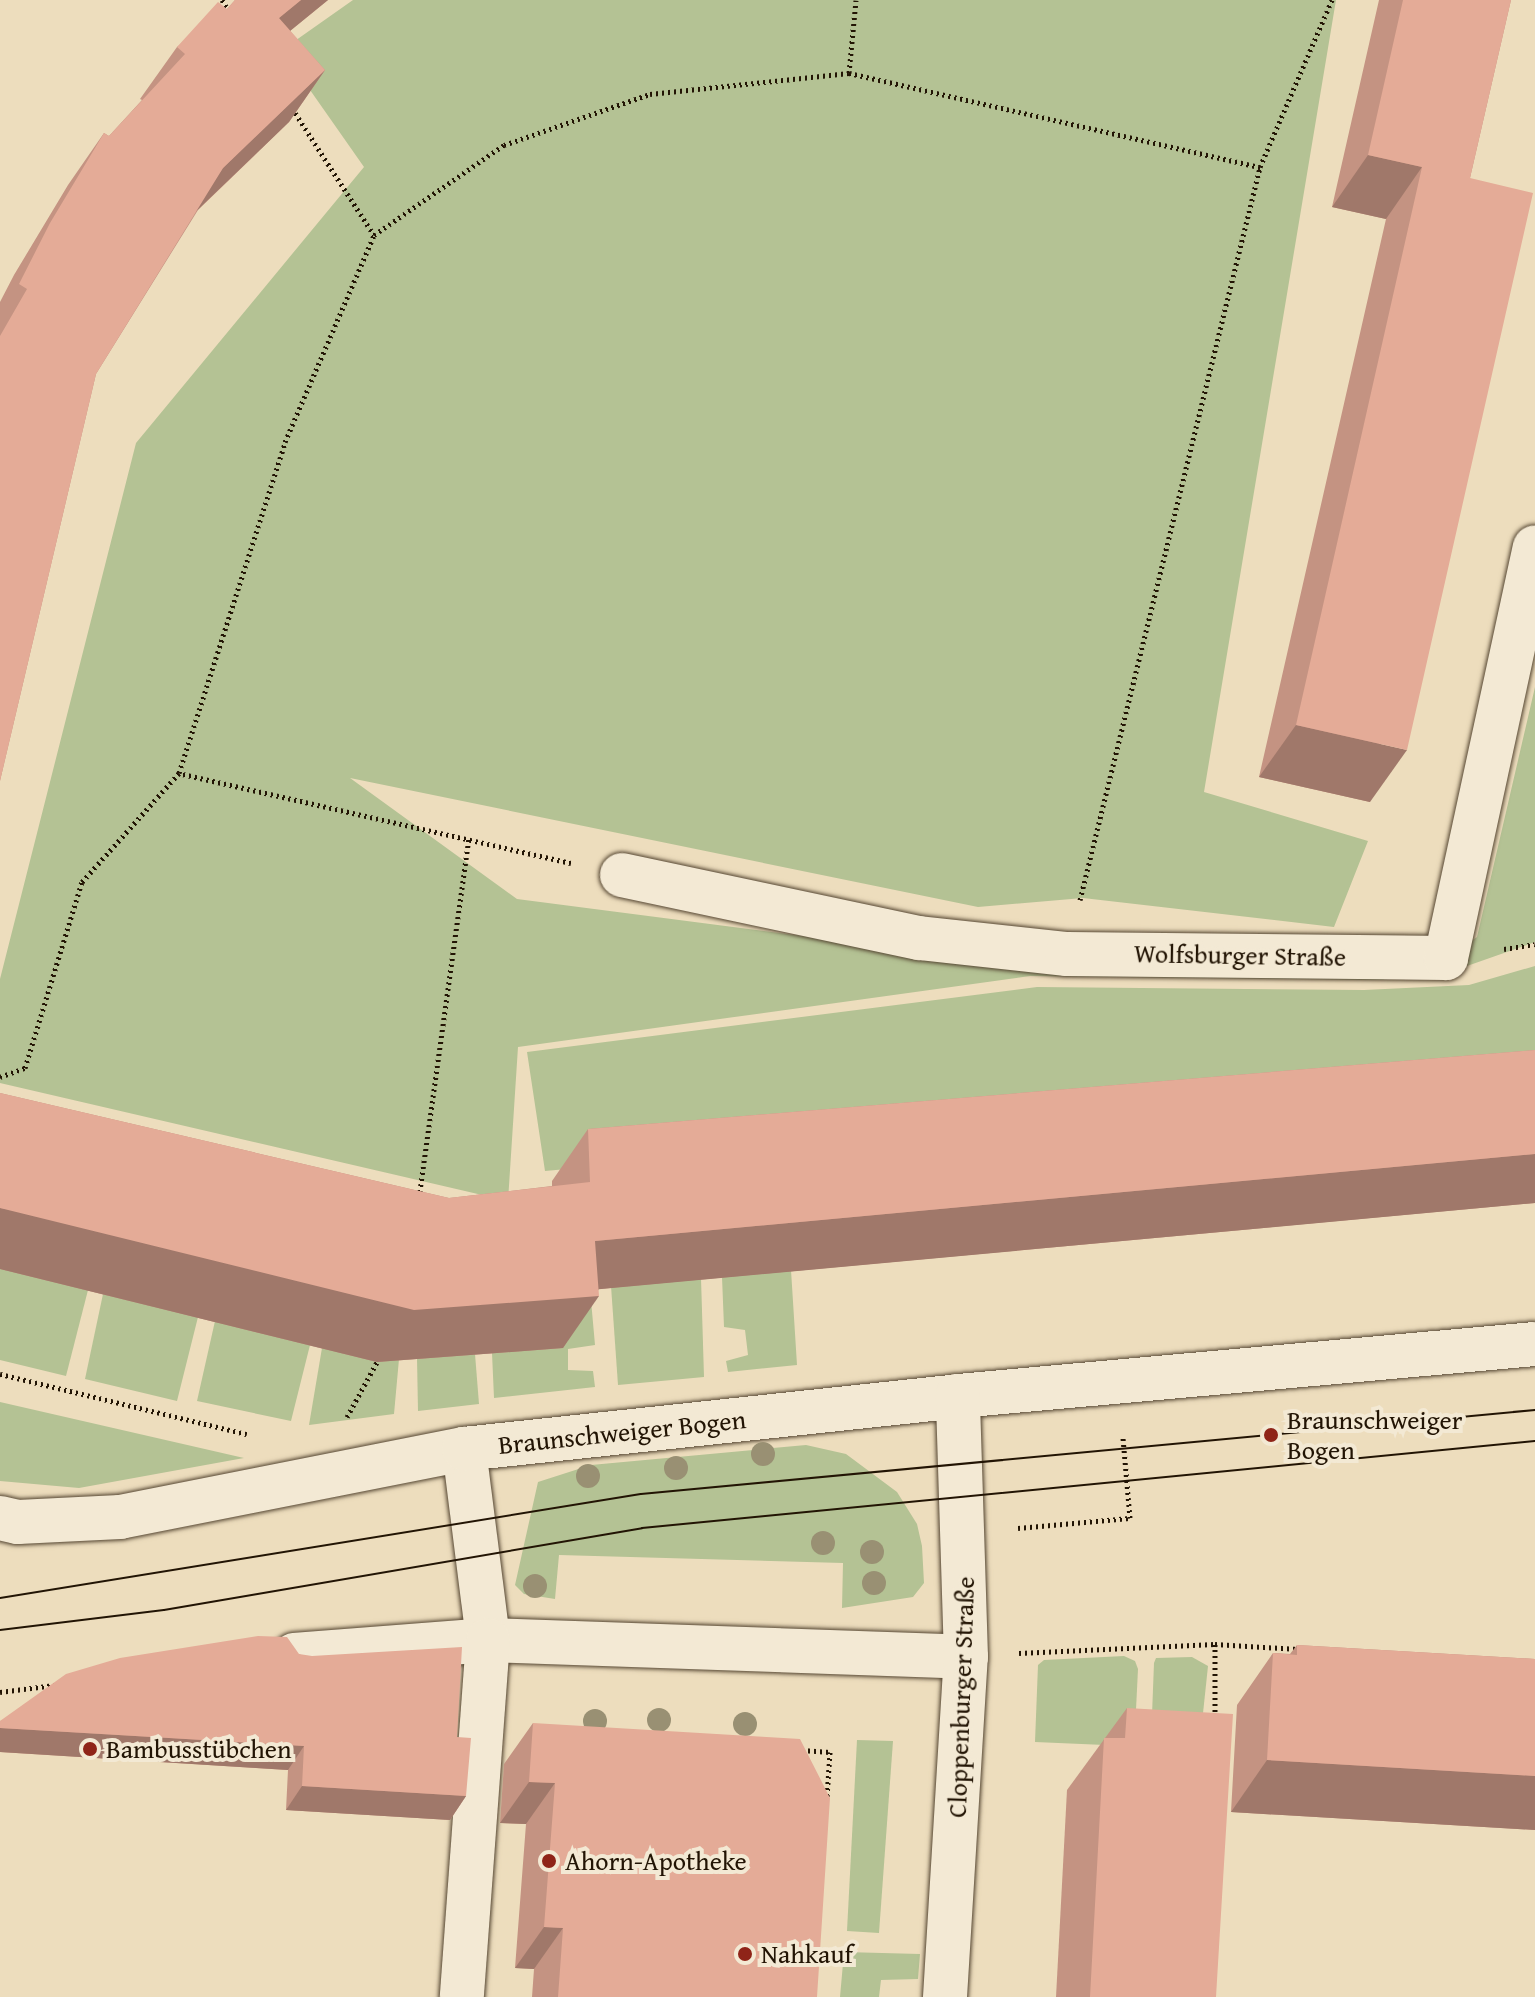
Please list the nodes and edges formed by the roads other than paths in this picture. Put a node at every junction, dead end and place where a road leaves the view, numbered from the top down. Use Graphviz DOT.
graph roads {
  1 [pos="1535,548"];
  2 [pos="622,875"];
  3 [pos="1535,1344"];
  4 [pos="958,1396"];
  5 [pos="464,1449"];
  6 [pos="0,1518"];
  7 [pos="488,1640"];
  8 [pos="294,1655"];
  9 [pos="966,1657"];
  10 [pos="462,1997"];
  11 [pos="945,1997"];
  1 -- 2 [label="street, Wolfsburger Straße"];
  3 -- 4 [label="street, Braunschweiger Bogen"];
  4 -- 5 [label="street, Braunschweiger Bogen"];
  4 -- 9 [label="street, Cloppenburger Straße"];
  5 -- 6 [label="street, Braunschweiger Bogen"];
  5 -- 7 [label="street"];
  7 -- 8 [label="street"];
  7 -- 9 [label="street"];
  7 -- 10 [label="street"];
  9 -- 11 [label="street, Cloppenburger Straße"];
}
